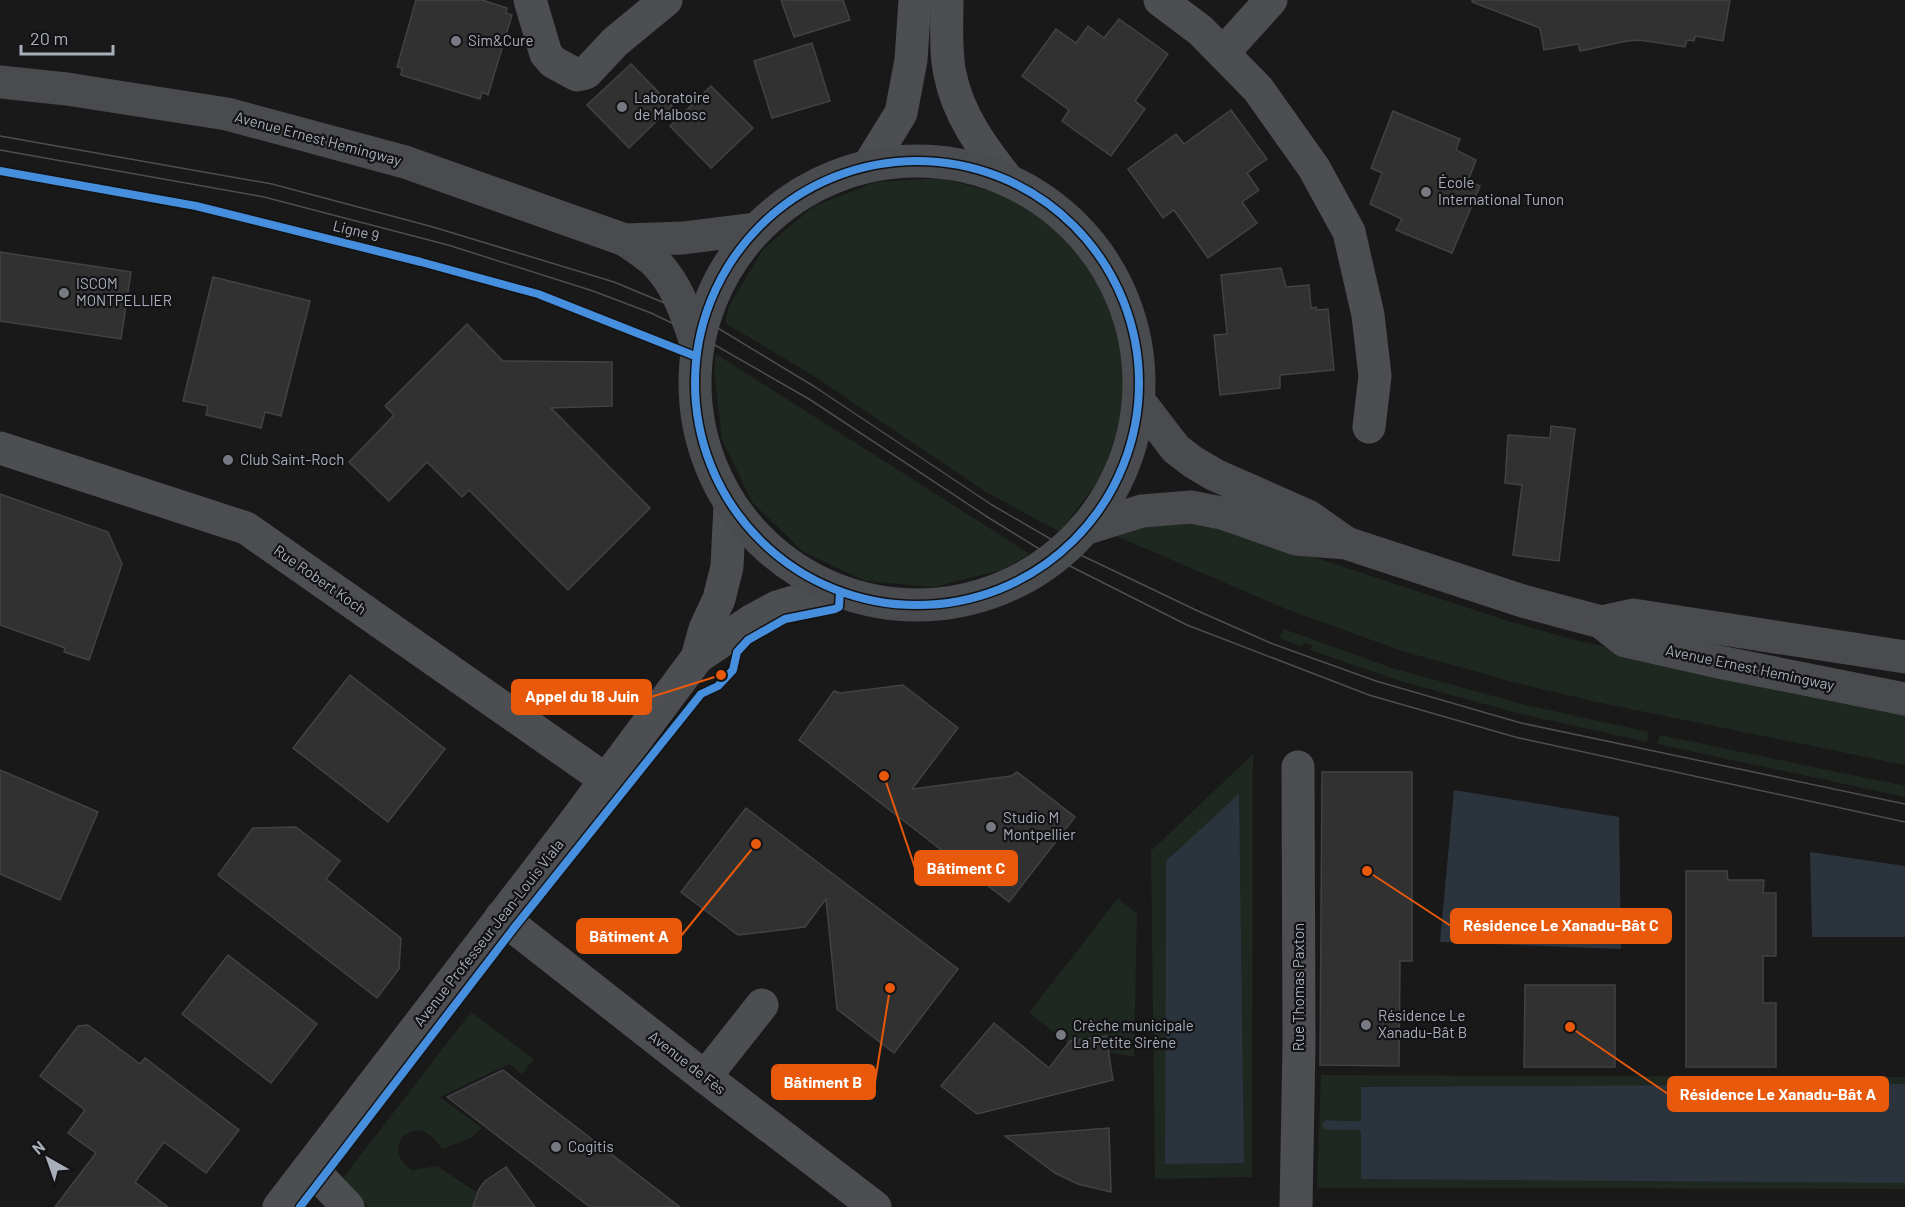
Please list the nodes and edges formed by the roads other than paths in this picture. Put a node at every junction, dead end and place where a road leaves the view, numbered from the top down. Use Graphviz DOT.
graph roads {
  1 [pos="530,0"];
  2 [pos="666,0"];
  3 [pos="915,0"];
  4 [pos="947,0"];
  5 [pos="1160,0"];
  6 [pos="1271,0"];
  7 [pos="1223,53"];
  8 [pos="0,82"];
  9 [pos="869,165"];
  10 [pos="1007,179"];
  11 [pos="755,229"];
  12 [pos="625,240"];
  13 [pos="697,346"];
  14 [pos="1139,401"];
  15 [pos="1369,427"];
  16 [pos="0,448"];
  17 [pos="730,505"];
  18 [pos="1084,529"];
  19 [pos="1346,543"];
  20 [pos="840,592"];
  21 [pos="1600,622"];
  22 [pos="1905,657"];
  23 [pos="697,658"];
  24 [pos="1905,699"];
  25 [pos="1298,767"];
  26 [pos="606,780"];
  27 [pos="501,916"];
  28 [pos="762,1005"];
  29 [pos="705,1077"];
  30 [pos="310,1167"];
  31 [pos="279,1207"];
  32 [pos="348,1207"];
  33 [pos="875,1207"];
  34 [pos="1296,1207"];
  1 -- 2 [label="street"];
  3 -- 9 [label="street"];
  4 -- 10 [label="street"];
  5 -- 7 [label="street"];
  6 -- 7 [label="street"];
  7 -- 15 [label="street"];
  8 -- 12 [label="main road, Avenue Ernest Hemingway"];
  9 -- 10 [label="main road"];
  9 -- 11 [label="main road"];
  10 -- 14 [label="main road"];
  11 -- 12 [label="main road, Avenue Ernest Hemingway"];
  11 -- 13 [label="main road"];
  12 -- 13 [label="main road, Avenue Ernest Hemingway"];
  13 -- 17 [label="main road"];
  14 -- 18 [label="main road"];
  14 -- 19 [label="main road, Avenue Ernest Hemingway"];
  16 -- 26 [label="street, Rue Robert Koch"];
  17 -- 20 [label="main road"];
  17 -- 23 [label="street, Avenue Professeur Jean-Louis Viala"];
  18 -- 19 [label="main road, Avenue Ernest Hemingway"];
  18 -- 20 [label="main road"];
  19 -- 21 [label="main road, Avenue Ernest Hemingway"];
  20 -- 23 [label="street, Avenue Professeur Jean-Louis Viala"];
  21 -- 22 [label="main road, Avenue Ernest Hemingway"];
  21 -- 24 [label="main road, Avenue Ernest Hemingway"];
  23 -- 26 [label="street, Avenue Professeur Jean-Louis Viala"];
  25 -- 34 [label="street, Rue Thomas Paxton"];
  26 -- 27 [label="street, Avenue Professeur Jean-Louis Viala"];
  27 -- 29 [label="street, Avenue de Fès"];
  27 -- 30 [label="street, Avenue Professeur Jean-Louis Viala"];
  28 -- 29 [label="street"];
  29 -- 33 [label="street, Avenue de Fès"];
  30 -- 31 [label="street, Avenue Professeur Jean-Louis Viala"];
  30 -- 32 [label="street"];
}
